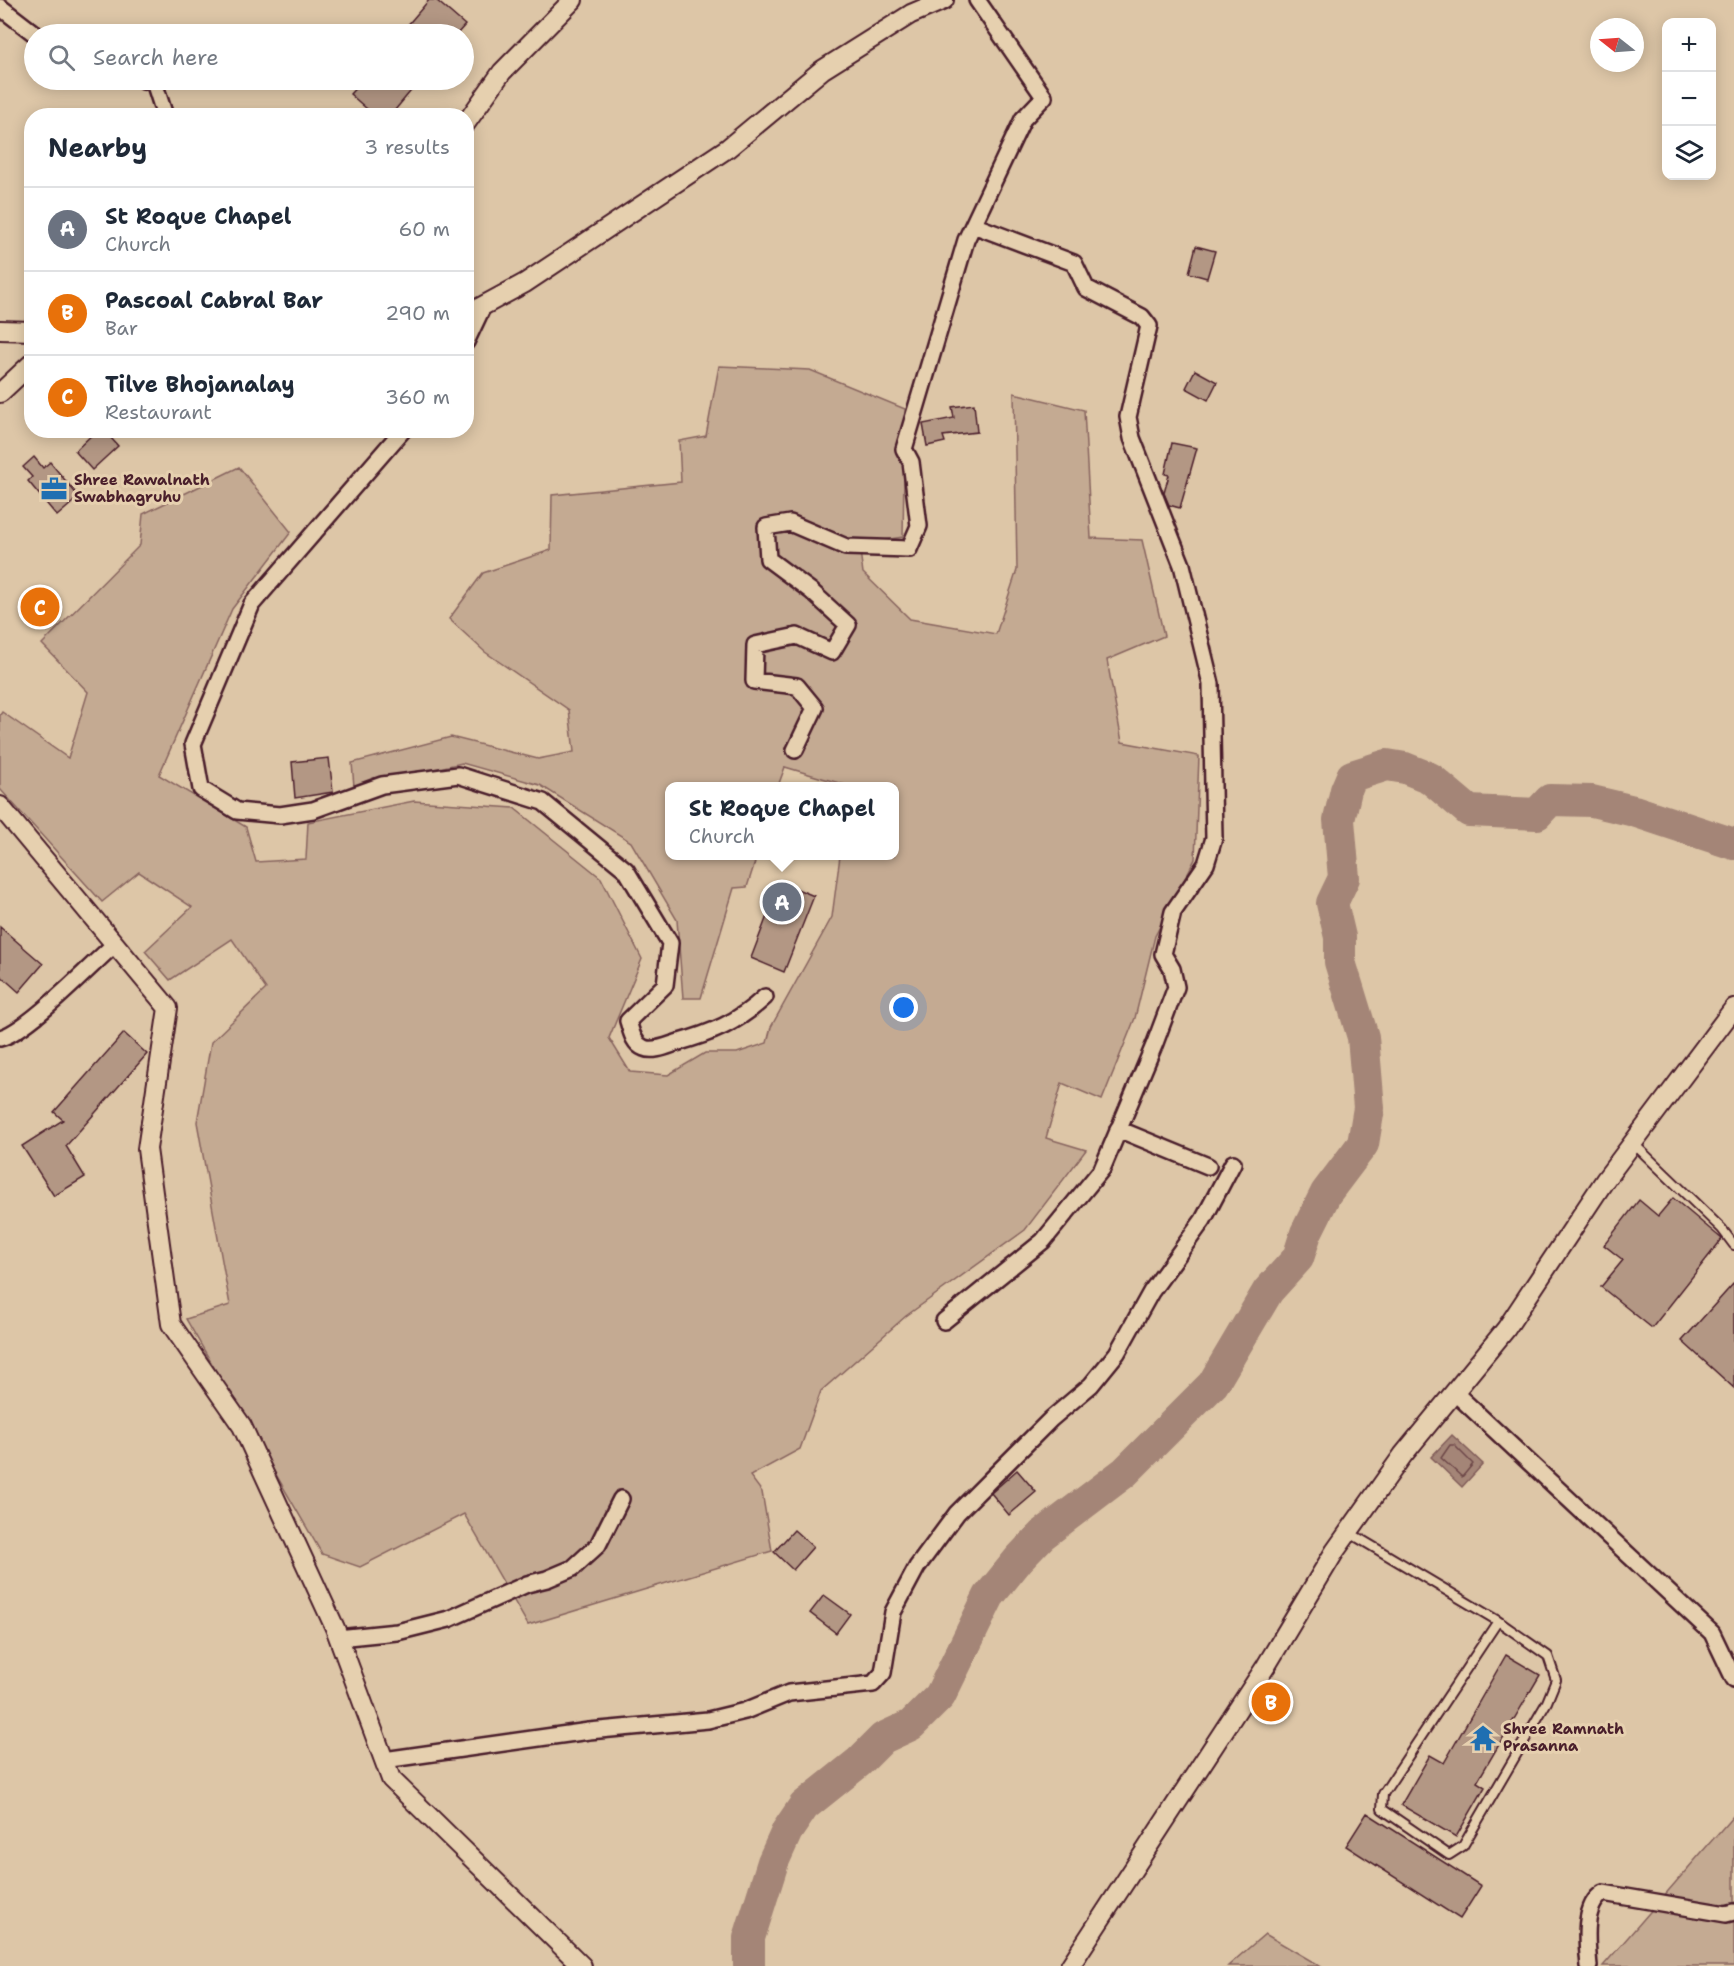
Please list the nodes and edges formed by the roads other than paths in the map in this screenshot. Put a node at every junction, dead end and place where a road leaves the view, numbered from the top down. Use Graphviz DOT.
graph roads {
  1 [pos="573,0"];
  2 [pos="944,0"];
  3 [pos="977,0"];
  4 [pos="0,7"];
  5 [pos="24,26"];
  6 [pos="157,90"];
  7 [pos="162,108"];
  8 [pos="474,112"];
  9 [pos="973,225"];
  10 [pos="483,306"];
  11 [pos="474,311"];
  12 [pos="474,325"];
  13 [pos="0,330"];
  14 [pos="24,331"];
  15 [pos="24,369"];
  16 [pos="1,386"];
  17 [pos="396,438"];
  18 [pos="795,750"];
  19 [pos="0,806"];
  20 [pos="115,944"];
  21 [pos="765,997"];
  22 [pos="1734,1008"];
  23 [pos="0,1038"];
  24 [pos="1119,1129"];
  25 [pos="1634,1144"];
  26 [pos="1233,1163"];
  27 [pos="1208,1166"];
  28 [pos="1734,1245"];
  29 [pos="944,1321"];
  30 [pos="1454,1392"];
  31 [pos="621,1499"];
  32 [pos="1349,1532"];
  33 [pos="1498,1621"];
  34 [pos="338,1638"];
  35 [pos="1734,1679"];
  36 [pos="384,1760"];
  37 [pos="1734,1912"];
  38 [pos="582,1966"];
  39 [pos="1070,1966"];
  40 [pos="1589,1966"];
  1 -- 8 [label="street"];
  2 -- 10 [label="street"];
  3 -- 9 [label="street"];
  4 -- 5 [label="street"];
  6 -- 7 [label="street"];
  9 -- 18 [label="street"];
  9 -- 24 [label="street"];
  10 -- 11 [label="street"];
  10 -- 12 [label="street"];
  13 -- 14 [label="street"];
  15 -- 16 [label="street"];
  17 -- 21 [label="street"];
  19 -- 20 [label="street"];
  20 -- 23 [label="street"];
  20 -- 34 [label="street"];
  22 -- 25 [label="street"];
  24 -- 27 [label="street"];
  24 -- 29 [label="street"];
  25 -- 28 [label="lane"];
  25 -- 30 [label="street"];
  26 -- 36 [label="street"];
  30 -- 32 [label="street"];
  30 -- 35 [label="street"];
  31 -- 34 [label="street"];
  32 -- 33 [label="lane"];
  32 -- 39 [label="street"];
  33 -- 33 [label="lane"];
  34 -- 36 [label="street"];
  36 -- 38 [label="street"];
  37 -- 40 [label="street"];
}
